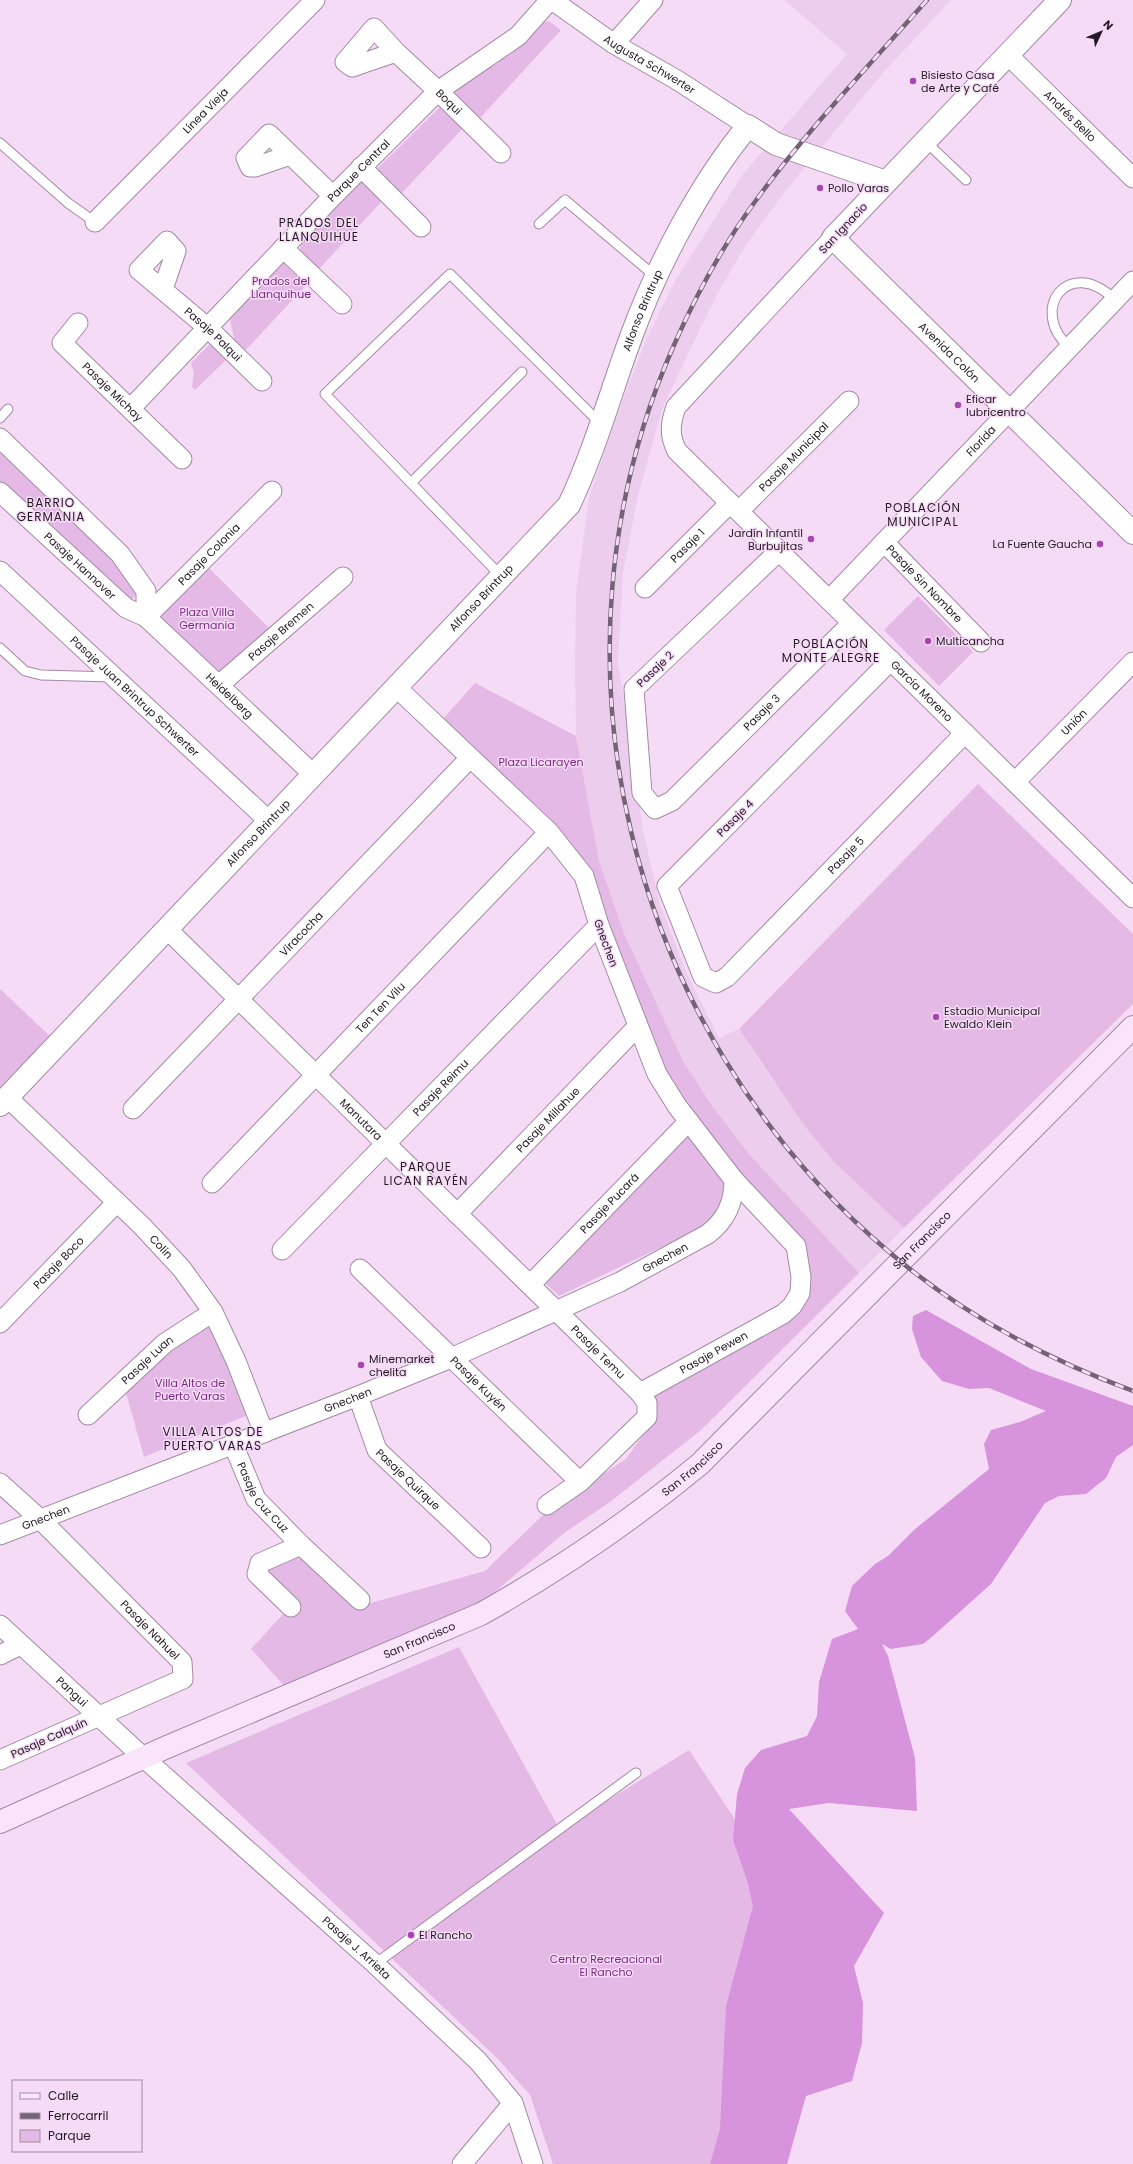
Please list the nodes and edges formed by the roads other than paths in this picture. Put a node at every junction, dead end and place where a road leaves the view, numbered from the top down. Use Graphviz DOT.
graph roads {
  1 [pos="315,0"];
  2 [pos="551,0"];
  3 [pos="653,0"];
  4 [pos="1060,0"];
  5 [pos="614,44"];
  6 [pos="396,52"];
  7 [pos="1008,55"];
  8 [pos="438,91"];
  9 [pos="748,126"];
  10 [pos="925,141"];
  11 [pos="0,143"];
  12 [pos="501,153"];
  13 [pos="290,155"];
  14 [pos="361,167"];
  15 [pos="1133,178"];
  16 [pos="966,180"];
  17 [pos="886,182"];
  18 [pos="333,196"];
  19 [pos="95,222"];
  20 [pos="539,224"];
  21 [pos="421,226"];
  22 [pos="833,238"];
  23 [pos="283,248"];
  24 [pos="656,277"];
  25 [pos="1133,281"];
  26 [pos="163,289"];
  27 [pos="1115,300"];
  28 [pos="342,304"];
  29 [pos="78,323"];
  30 [pos="208,328"];
  31 [pos="1070,348"];
  32 [pos="522,372"];
  33 [pos="262,381"];
  34 [pos="849,401"];
  35 [pos="131,408"];
  36 [pos="8,410"];
  37 [pos="1009,411"];
  38 [pos="0,418"];
  39 [pos="601,424"];
  40 [pos="1,440"];
  41 [pos="677,451"];
  42 [pos="182,459"];
  43 [pos="411,483"];
  44 [pos="272,491"];
  45 [pos="0,492"];
  46 [pos="734,507"];
  47 [pos="1133,533"];
  48 [pos="884,542"];
  49 [pos="779,551"];
  50 [pos="0,571"];
  51 [pos="502,576"];
  52 [pos="343,577"];
  53 [pos="645,588"];
  54 [pos="829,600"];
  55 [pos="146,617"];
  56 [pos="852,623"];
  57 [pos="981,642"];
  58 [pos="0,648"];
  59 [pos="891,660"];
  60 [pos="1133,662"];
  61 [pos="113,677"];
  62 [pos="219,685"];
  63 [pos="396,687"];
  64 [pos="965,734"];
  65 [pos="469,759"];
  66 [pos="313,774"];
  67 [pos="1015,782"];
  68 [pos="672,802"];
  69 [pos="269,822"];
  70 [pos="549,832"];
  71 [pos="1133,898"];
  72 [pos="599,925"];
  73 [pos="167,929"];
  74 [pos="727,977"];
  75 [pos="239,999"];
  76 [pos="638,1026"];
  77 [pos="1133,1027"];
  78 [pos="315,1074"];
  79 [pos="4,1101"];
  80 [pos="134,1109"];
  81 [pos="689,1121"];
  82 [pos="386,1144"];
  83 [pos="734,1180"];
  84 [pos="212,1183"];
  85 [pos="117,1202"];
  86 [pos="457,1214"];
  87 [pos="282,1250"];
  88 [pos="360,1269"];
  89 [pos="530,1285"];
  90 [pos="556,1311"];
  91 [pos="213,1312"];
  92 [pos="0,1323"];
  93 [pos="451,1358"];
  94 [pos="640,1393"];
  95 [pos="358,1396"];
  96 [pos="88,1415"];
  97 [pos="264,1432"];
  98 [pos="233,1444"];
  99 [pos="580,1482"];
  100 [pos="0,1483"];
  101 [pos="547,1505"];
  102 [pos="40,1519"];
  103 [pos="0,1535"];
  104 [pos="301,1545"];
  105 [pos="482,1548"];
  106 [pos="360,1600"];
  107 [pos="291,1608"];
  108 [pos="0,1625"];
  109 [pos="20,1645"];
  110 [pos="0,1655"];
  111 [pos="98,1716"];
  112 [pos="144,1758"];
  113 [pos="0,1760"];
  114 [pos="636,1773"];
  115 [pos="0,1822"];
  116 [pos="375,1964"];
  117 [pos="513,2103"];
  118 [pos="462,2164"];
  119 [pos="533,2164"];
  1 -- 19 [label="street, Línea Vieja"];
  2 -- 5 [label="street, Augusta Schwerter"];
  2 -- 8 [label="street, Parque Central"];
  3 -- 5 [label="street"];
  4 -- 7 [label="street, San Ignacio"];
  5 -- 9 [label="street, Augusta Schwerter"];
  6 -- 8 [label="street, Boqui"];
  7 -- 10 [label="street, San Ignacio"];
  7 -- 15 [label="street, Andrés Bello"];
  8 -- 12 [label="street, Boqui"];
  8 -- 14 [label="street, Parque Central"];
  9 -- 17 [label="street"];
  9 -- 24 [label="street, Alfonso Brintrup"];
  10 -- 16 [label="lane"];
  10 -- 17 [label="street, San Ignacio"];
  11 -- 19 [label="lane"];
  13 -- 18 [label="street"];
  14 -- 18 [label="street, Parque Central"];
  14 -- 21 [label="street"];
  17 -- 22 [label="street, San Ignacio"];
  18 -- 23 [label="street, Parque Central"];
  20 -- 24 [label="lane"];
  22 -- 37 [label="street, Avenida Colón"];
  22 -- 41 [label="street, San Ignacio"];
  23 -- 28 [label="street"];
  23 -- 30 [label="street, Parque Central"];
  24 -- 39 [label="street, Alfonso Brintrup"];
  25 -- 27 [label="street, Florida"];
  26 -- 30 [label="street, Pasaje Palqui"];
  27 -- 31 [label="street, Florida"];
  27 -- 31 [label="lane"];
  29 -- 35 [label="street, Pasaje Michay"];
  30 -- 33 [label="street, Pasaje Palqui"];
  30 -- 35 [label="street, Parque Central"];
  31 -- 37 [label="street, Florida"];
  32 -- 43 [label="lane"];
  34 -- 46 [label="street, Pasaje Municipal"];
  35 -- 42 [label="street, Pasaje Michay"];
  36 -- 38 [label="lane"];
  37 -- 47 [label="street, Avenida Colón"];
  37 -- 48 [label="street, Florida"];
  39 -- 43 [label="lane"];
  39 -- 51 [label="street, Alfonso Brintrup"];
  40 -- 55 [label="street"];
  41 -- 46 [label="street, García Moreno"];
  43 -- 51 [label="lane"];
  44 -- 55 [label="street, Pasaje Colonia"];
  45 -- 55 [label="street, Pasaje Hannover"];
  46 -- 49 [label="street, García Moreno"];
  46 -- 53 [label="street, Pasaje 1"];
  48 -- 54 [label="street, Florida"];
  48 -- 57 [label="street, Pasaje Sin Nombre"];
  49 -- 54 [label="street, García Moreno"];
  49 -- 68 [label="street, Pasaje 2"];
  50 -- 61 [label="street, Pasaje Juan Brintrup Schwerter"];
  51 -- 63 [label="street, Alfonso Brintrup"];
  52 -- 62 [label="street, Pasaje Bremen"];
  54 -- 56 [label="street, García Moreno"];
  55 -- 62 [label="street, Heidelberg"];
  56 -- 59 [label="street, García Moreno"];
  56 -- 68 [label="street, Pasaje 3"];
  58 -- 61 [label="lane"];
  59 -- 64 [label="street, García Moreno"];
  59 -- 74 [label="street, Pasaje 4"];
  60 -- 67 [label="street, Unión"];
  61 -- 69 [label="street, Pasaje Juan Brintrup Schwerter"];
  62 -- 66 [label="street, Heidelberg"];
  63 -- 65 [label="street, Gnechen"];
  63 -- 66 [label="street, Alfonso Brintrup"];
  64 -- 67 [label="street, García Moreno"];
  64 -- 74 [label="street, Pasaje 5"];
  65 -- 70 [label="street, Gnechen"];
  65 -- 75 [label="street, Viracocha"];
  66 -- 69 [label="street, Alfonso Brintrup"];
  67 -- 71 [label="street, García Moreno"];
  69 -- 73 [label="street, Alfonso Brintrup"];
  70 -- 72 [label="street, Gnechen"];
  70 -- 78 [label="street, Ten Ten Vilu"];
  72 -- 76 [label="street, Gnechen"];
  72 -- 82 [label="street, Pasaje Reimu"];
  73 -- 75 [label="street, Manutara"];
  73 -- 79 [label="street, Alfonso Brintrup"];
  75 -- 78 [label="street, Manutara"];
  75 -- 80 [label="street, Viracocha"];
  76 -- 81 [label="street, Gnechen"];
  76 -- 86 [label="street, Pasaje Millahue"];
  77 -- 112 [label="main road, San Francisco"];
  78 -- 82 [label="street, Manutara"];
  78 -- 84 [label="street, Ten Ten Vilu"];
  79 -- 85 [label="street, Colin"];
  81 -- 83 [label="street, Gnechen"];
  81 -- 89 [label="street, Pasaje Pucará"];
  82 -- 86 [label="street, Manutara"];
  82 -- 87 [label="street, Pasaje Reimu"];
  83 -- 90 [label="street, Gnechen"];
  83 -- 94 [label="street, Pasaje Pewen"];
  85 -- 91 [label="street, Colin"];
  85 -- 92 [label="street, Pasaje Boco"];
  86 -- 89 [label="street, Manutara"];
  88 -- 93 [label="street, Pasaje Kuyén"];
  89 -- 90 [label="street, Manutara"];
  90 -- 93 [label="street, Gnechen"];
  90 -- 94 [label="street, Pasaje Temu"];
  91 -- 96 [label="street, Pasaje Luan"];
  91 -- 97 [label="street, Colin"];
  93 -- 95 [label="street, Gnechen"];
  93 -- 99 [label="street, Pasaje Kuyén"];
  94 -- 99 [label="street"];
  95 -- 97 [label="street, Gnechen"];
  95 -- 105 [label="street, Pasaje Quirque"];
  97 -- 98 [label="street, Gnechen"];
  98 -- 102 [label="street, Gnechen"];
  98 -- 104 [label="street, Pasaje Cuz Cuz"];
  99 -- 101 [label="street"];
  100 -- 102 [label="street"];
  102 -- 103 [label="street, Gnechen"];
  102 -- 111 [label="street, Pasaje Nahuel"];
  104 -- 106 [label="street, Pasaje Cuz Cuz"];
  104 -- 107 [label="street"];
  108 -- 109 [label="street, Pangui"];
  109 -- 110 [label="street"];
  109 -- 111 [label="street, Pangui"];
  111 -- 112 [label="street, Pangui"];
  111 -- 113 [label="street, Pasaje Calquín"];
  112 -- 115 [label="main road, San Francisco"];
  112 -- 116 [label="street, Pasaje J. Arrieta"];
  114 -- 116 [label="lane"];
  116 -- 117 [label="street, Pasaje J. Arrieta"];
  117 -- 118 [label="street"];
  117 -- 119 [label="street, Pasaje J. Arrieta"];
}
